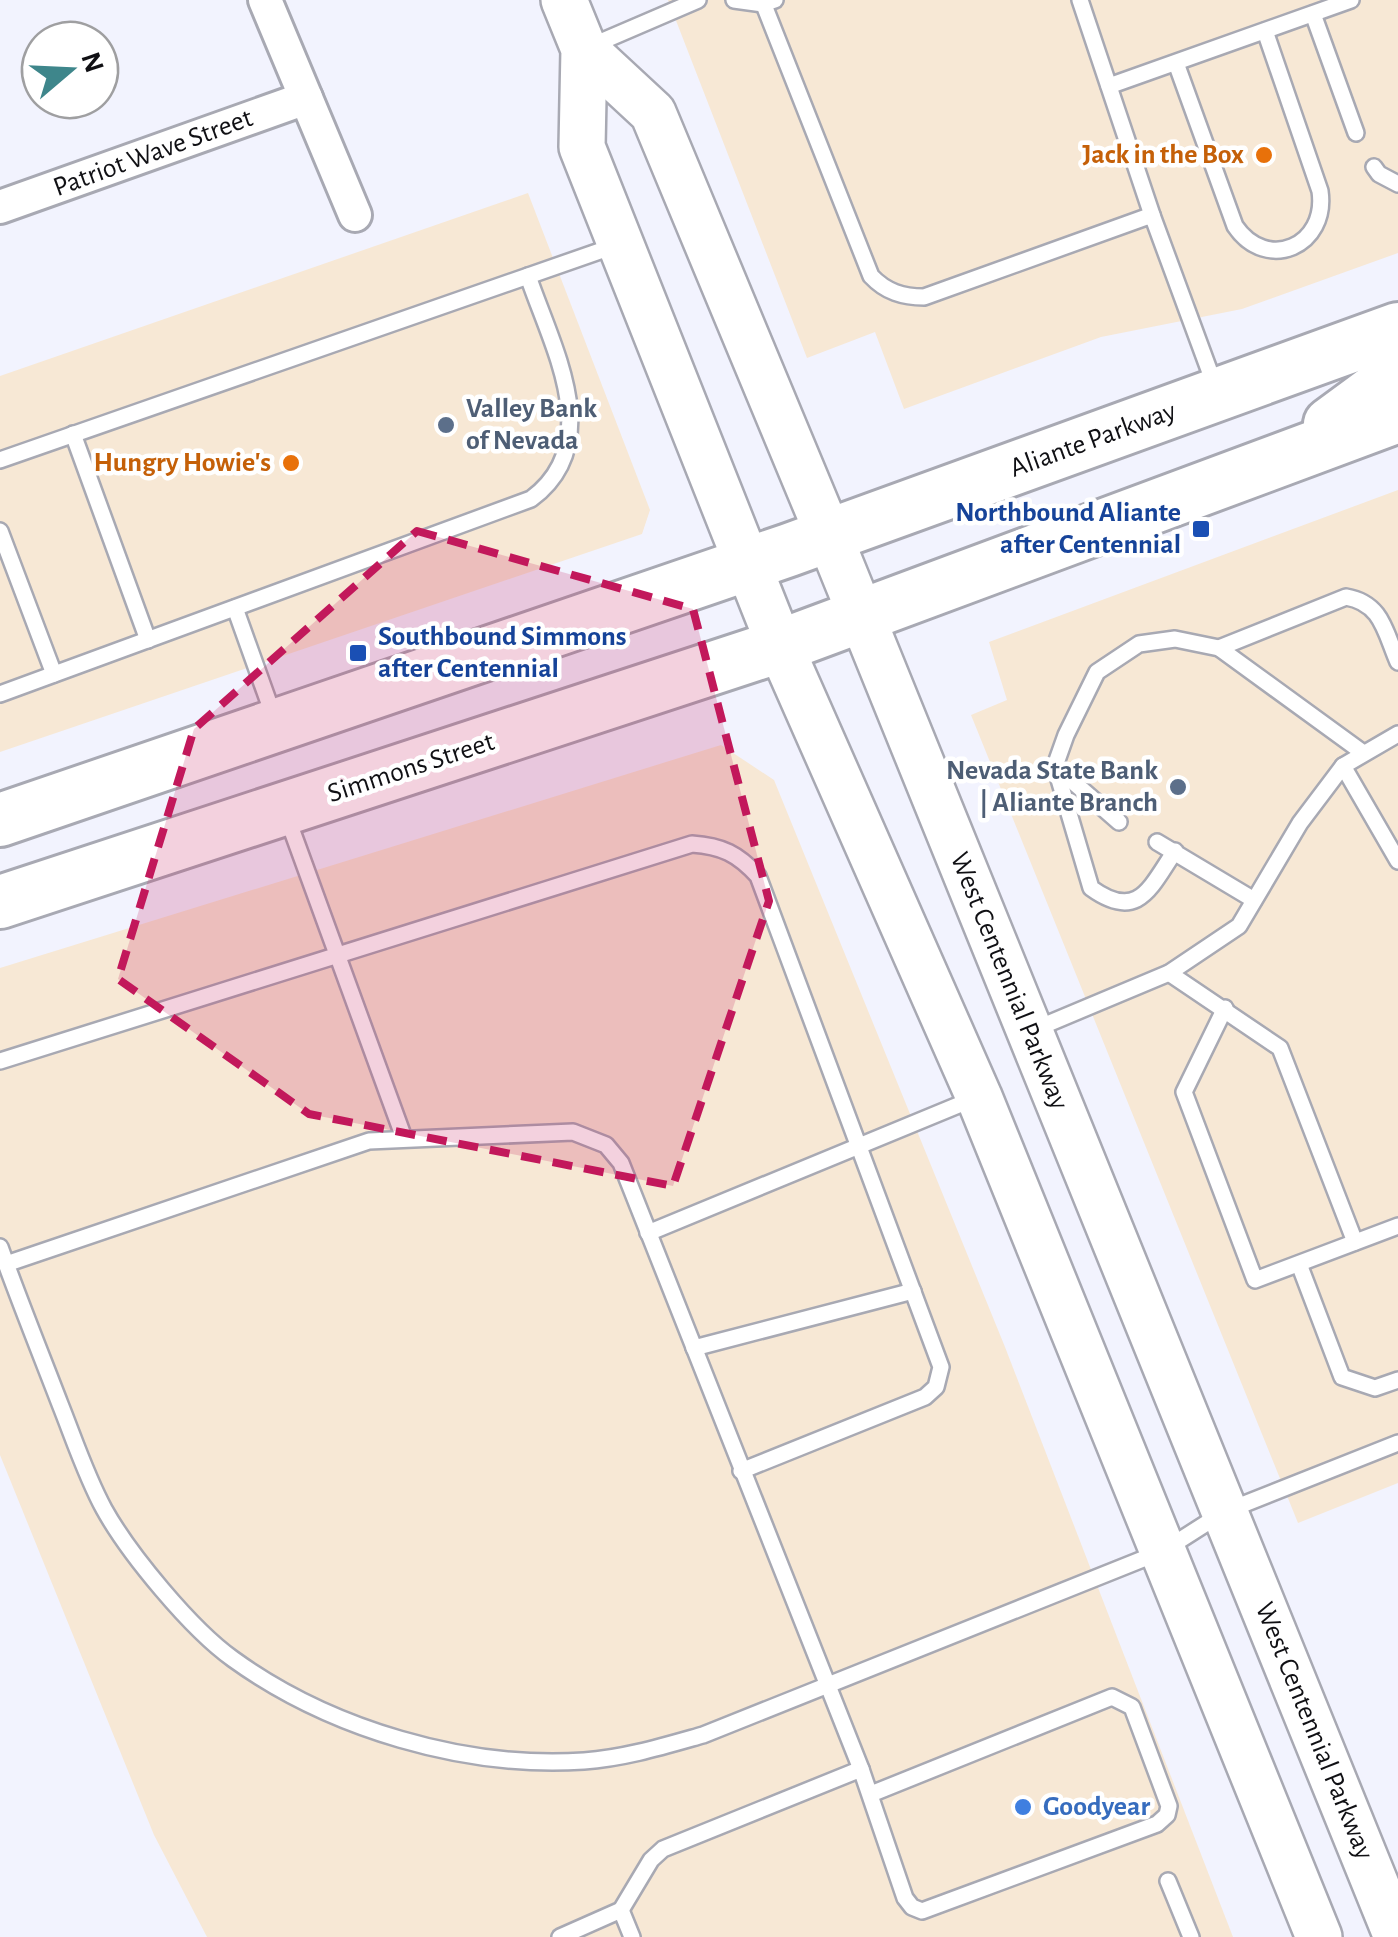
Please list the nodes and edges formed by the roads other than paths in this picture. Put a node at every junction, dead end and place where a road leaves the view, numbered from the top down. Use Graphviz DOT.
graph roads {
  1 [pos="265,0"];
  2 [pos="564,0"];
  3 [pos="698,0"];
  4 [pos="734,0"];
  5 [pos="1080,0"];
  6 [pos="1351,0"];
  7 [pos="767,1"];
  8 [pos="1313,14"];
  9 [pos="1265,31"];
  10 [pos="584,49"];
  11 [pos="1176,63"];
  12 [pos="1109,86"];
  13 [pos="306,98"];
  14 [pos="1356,133"];
  15 [pos="1374,166"];
  16 [pos="1398,184"];
  17 [pos="0,207"];
  18 [pos="1152,214"];
  19 [pos="354,215"];
  20 [pos="621,244"];
  21 [pos="528,276"];
  22 [pos="1398,329"];
  23 [pos="1398,374"];
  24 [pos="1218,394"];
  25 [pos="1398,416"];
  26 [pos="73,434"];
  27 [pos="1290,457"];
  28 [pos="0,460"];
  29 [pos="0,531"];
  30 [pos="789,550"];
  31 [pos="235,608"];
  32 [pos="820,632"];
  33 [pos="148,640"];
  34 [pos="1219,648"];
  35 [pos="1398,662"];
  36 [pos="54,674"];
  37 [pos="0,694"];
  38 [pos="277,725"];
  39 [pos="1398,734"];
  40 [pos="1362,752"];
  41 [pos="1055,766"];
  42 [pos="1343,766"];
  43 [pos="284,809"];
  44 [pos="0,820"];
  45 [pos="1120,822"];
  46 [pos="1157,842"];
  47 [pos="1174,850"];
  48 [pos="1398,860"];
  49 [pos="1254,900"];
  50 [pos="0,902"];
  51 [pos="338,954"];
  52 [pos="1169,973"];
  53 [pos="1225,1008"];
  54 [pos="1029,1032"];
  55 [pos="0,1061"];
  56 [pos="979,1097"];
  57 [pos="404,1138"];
  58 [pos="858,1148"];
  59 [pos="1398,1226"];
  60 [pos="648,1233"];
  61 [pos="1355,1242"];
  62 [pos="0,1248"];
  63 [pos="6,1264"];
  64 [pos="1299,1264"];
  65 [pos="913,1291"];
  66 [pos="694,1348"];
  67 [pos="1398,1380"];
  68 [pos="1398,1443"];
  69 [pos="741,1471"];
  70 [pos="1224,1512"];
  71 [pos="1162,1551"];
  72 [pos="827,1684"];
  73 [pos="860,1769"];
  74 [pos="871,1794"];
  75 [pos="1168,1881"];
  76 [pos="621,1910"];
  77 [pos="560,1937"];
  78 [pos="632,1937"];
  79 [pos="1191,1937"];
  80 [pos="1319,1937"];
  81 [pos="1397,1937"];
  1 -- 13 [label="street"];
  2 -- 10 [label="main road, West Centennial Parkway"];
  3 -- 10 [label="lane"];
  4 -- 7 [label="lane"];
  5 -- 12 [label="lane"];
  6 -- 8 [label="lane"];
  7 -- 18 [label="lane"];
  8 -- 9 [label="lane"];
  8 -- 14 [label="lane"];
  9 -- 11 [label="lane"];
  9 -- 11 [label="lane"];
  10 -- 20 [label="main road, West Centennial Parkway"];
  10 -- 30 [label="main road, West Centennial Parkway"];
  11 -- 12 [label="lane"];
  12 -- 18 [label="lane"];
  13 -- 17 [label="street, Patriot Wave Street"];
  13 -- 19 [label="street"];
  15 -- 16 [label="lane"];
  18 -- 24 [label="lane"];
  20 -- 21 [label="lane"];
  20 -- 30 [label="main road, West Centennial Parkway"];
  21 -- 26 [label="lane"];
  21 -- 31 [label="lane"];
  22 -- 24 [label="main road, Aliante Parkway"];
  23 -- 27 [label="main road"];
  24 -- 30 [label="main road, Aliante Parkway"];
  25 -- 27 [label="main road"];
  26 -- 28 [label="lane"];
  26 -- 33 [label="lane"];
  27 -- 32 [label="main road"];
  29 -- 36 [label="lane"];
  30 -- 32 [label="main road, West Centennial Parkway"];
  30 -- 32 [label="main road, West Centennial Parkway"];
  30 -- 38 [label="main road"];
  31 -- 33 [label="lane"];
  31 -- 38 [label="lane"];
  32 -- 43 [label="main road, Simmons Street"];
  32 -- 54 [label="main road, West Centennial Parkway"];
  32 -- 56 [label="main road, West Centennial Parkway"];
  33 -- 36 [label="lane"];
  34 -- 35 [label="lane"];
  34 -- 40 [label="lane"];
  34 -- 41 [label="lane"];
  36 -- 37 [label="lane"];
  38 -- 44 [label="main road"];
  39 -- 40 [label="lane"];
  40 -- 42 [label="lane"];
  41 -- 45 [label="lane"];
  41 -- 47 [label="lane"];
  42 -- 48 [label="lane"];
  42 -- 49 [label="lane"];
  43 -- 50 [label="main road, Simmons Street"];
  43 -- 51 [label="lane"];
  46 -- 47 [label="lane"];
  47 -- 49 [label="lane"];
  49 -- 52 [label="lane"];
  51 -- 55 [label="lane"];
  51 -- 57 [label="lane"];
  51 -- 58 [label="lane"];
  52 -- 53 [label="lane"];
  52 -- 54 [label="lane"];
  53 -- 61 [label="lane"];
  53 -- 64 [label="lane"];
  54 -- 70 [label="main road, West Centennial Parkway"];
  56 -- 58 [label="lane"];
  56 -- 71 [label="main road, West Centennial Parkway"];
  57 -- 60 [label="lane"];
  57 -- 63 [label="lane"];
  58 -- 60 [label="lane"];
  58 -- 65 [label="lane"];
  59 -- 61 [label="lane"];
  60 -- 66 [label="lane"];
  61 -- 64 [label="lane"];
  62 -- 63 [label="lane"];
  63 -- 72 [label="lane"];
  64 -- 67 [label="lane"];
  65 -- 66 [label="lane"];
  65 -- 69 [label="lane"];
  66 -- 69 [label="lane"];
  68 -- 70 [label="lane"];
  69 -- 72 [label="lane"];
  70 -- 71 [label="lane"];
  70 -- 81 [label="main road, West Centennial Parkway"];
  71 -- 72 [label="lane"];
  71 -- 80 [label="main road, West Centennial Parkway"];
  72 -- 73 [label="lane"];
  73 -- 74 [label="lane"];
  73 -- 76 [label="lane"];
  74 -- 74 [label="lane"];
  75 -- 79 [label="lane"];
  76 -- 77 [label="lane"];
  76 -- 78 [label="lane"];
}
